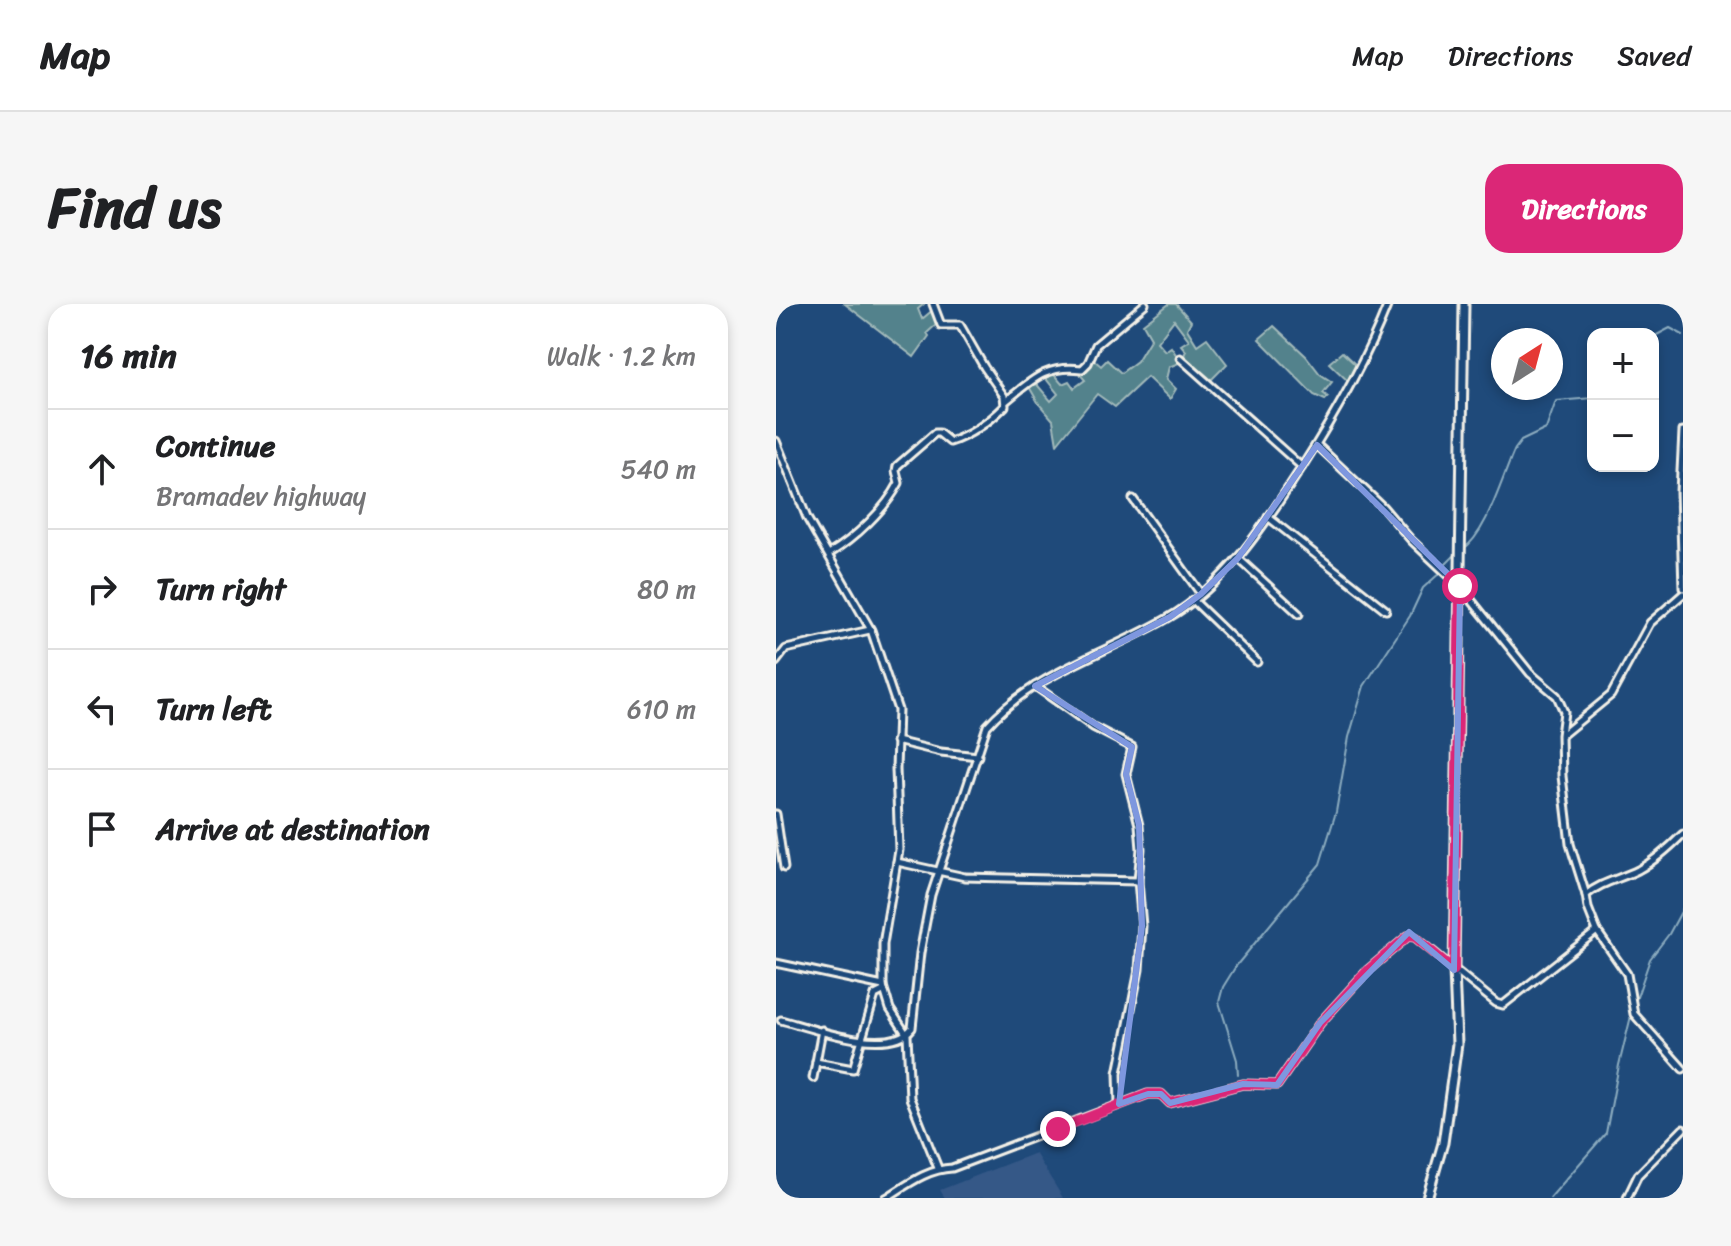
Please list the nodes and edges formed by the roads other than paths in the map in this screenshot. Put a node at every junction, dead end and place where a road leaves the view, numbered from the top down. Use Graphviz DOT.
graph roads {
  1 [pos="933,304"];
  2 [pos="1145,304"];
  3 [pos="1388,304"];
  4 [pos="1464,304"];
  5 [pos="1180,358"];
  6 [pos="1006,401"];
  7 [pos="1683,431"];
  8 [pos="776,441"];
  9 [pos="1317,445"];
  10 [pos="1302,467"];
  11 [pos="1133,499"];
  12 [pos="1268,517"];
  13 [pos="829,554"];
  14 [pos="1238,558"];
  15 [pos="1460,586"];
  16 [pos="1683,588"];
  17 [pos="1201,594"];
  18 [pos="1683,594"];
  19 [pos="1193,600"];
  20 [pos="1386,610"];
  21 [pos="1299,614"];
  22 [pos="871,630"];
  23 [pos="776,662"];
  24 [pos="1257,662"];
  25 [pos="1035,686"];
  26 [pos="1561,735"];
  27 [pos="896,741"];
  28 [pos="978,756"];
  29 [pos="776,814"];
  30 [pos="1683,834"];
  31 [pos="897,862"];
  32 [pos="784,868"];
  33 [pos="937,873"];
  34 [pos="1138,881"];
  35 [pos="1586,895"];
  36 [pos="1597,931"];
  37 [pos="776,963"];
  38 [pos="1454,970"];
  39 [pos="883,989"];
  40 [pos="781,1020"];
  41 [pos="822,1030"];
  42 [pos="907,1035"];
  43 [pos="860,1041"];
  44 [pos="816,1062"];
  45 [pos="1683,1069"];
  46 [pos="813,1078"];
  47 [pos="1119,1104"];
  48 [pos="1683,1129"];
  49 [pos="938,1168"];
  50 [pos="886,1198"];
  51 [pos="1427,1198"];
  52 [pos="1627,1198"];
  1 -- 6 [label="street"];
  2 -- 6 [label="street"];
  3 -- 9 [label="street"];
  4 -- 15 [label="street"];
  5 -- 10 [label="street"];
  6 -- 13 [label="street"];
  7 -- 16 [label="street"];
  8 -- 13 [label="street"];
  9 -- 10 [label="street"];
  9 -- 15 [label="street"];
  10 -- 12 [label="street"];
  11 -- 17 [label="street"];
  12 -- 14 [label="street"];
  12 -- 20 [label="street"];
  13 -- 22 [label="street"];
  14 -- 17 [label="street"];
  14 -- 21 [label="street"];
  15 -- 26 [label="street"];
  15 -- 38 [label="street"];
  17 -- 19 [label="street"];
  18 -- 26 [label="street"];
  19 -- 24 [label="street"];
  19 -- 25 [label="street"];
  22 -- 23 [label="street"];
  22 -- 27 [label="street"];
  25 -- 28 [label="street"];
  25 -- 34 [label="street"];
  26 -- 35 [label="street"];
  27 -- 28 [label="street"];
  27 -- 31 [label="street"];
  28 -- 33 [label="street"];
  29 -- 32 [label="street"];
  30 -- 35 [label="street"];
  31 -- 33 [label="street"];
  31 -- 39 [label="street"];
  33 -- 34 [label="street"];
  33 -- 42 [label="street"];
  34 -- 47 [label="street"];
  35 -- 36 [label="street"];
  36 -- 38 [label="street"];
  36 -- 45 [label="street"];
  37 -- 39 [label="street"];
  38 -- 47 [label="street"];
  38 -- 51 [label="street"];
  39 -- 42 [label="street"];
  39 -- 43 [label="street"];
  40 -- 41 [label="street"];
  41 -- 43 [label="street"];
  41 -- 44 [label="street"];
  42 -- 43 [label="street"];
  42 -- 49 [label="street"];
  43 -- 44 [label="street"];
  44 -- 46 [label="street"];
  47 -- 49 [label="street"];
  48 -- 52 [label="street"];
  49 -- 50 [label="street"];
}
